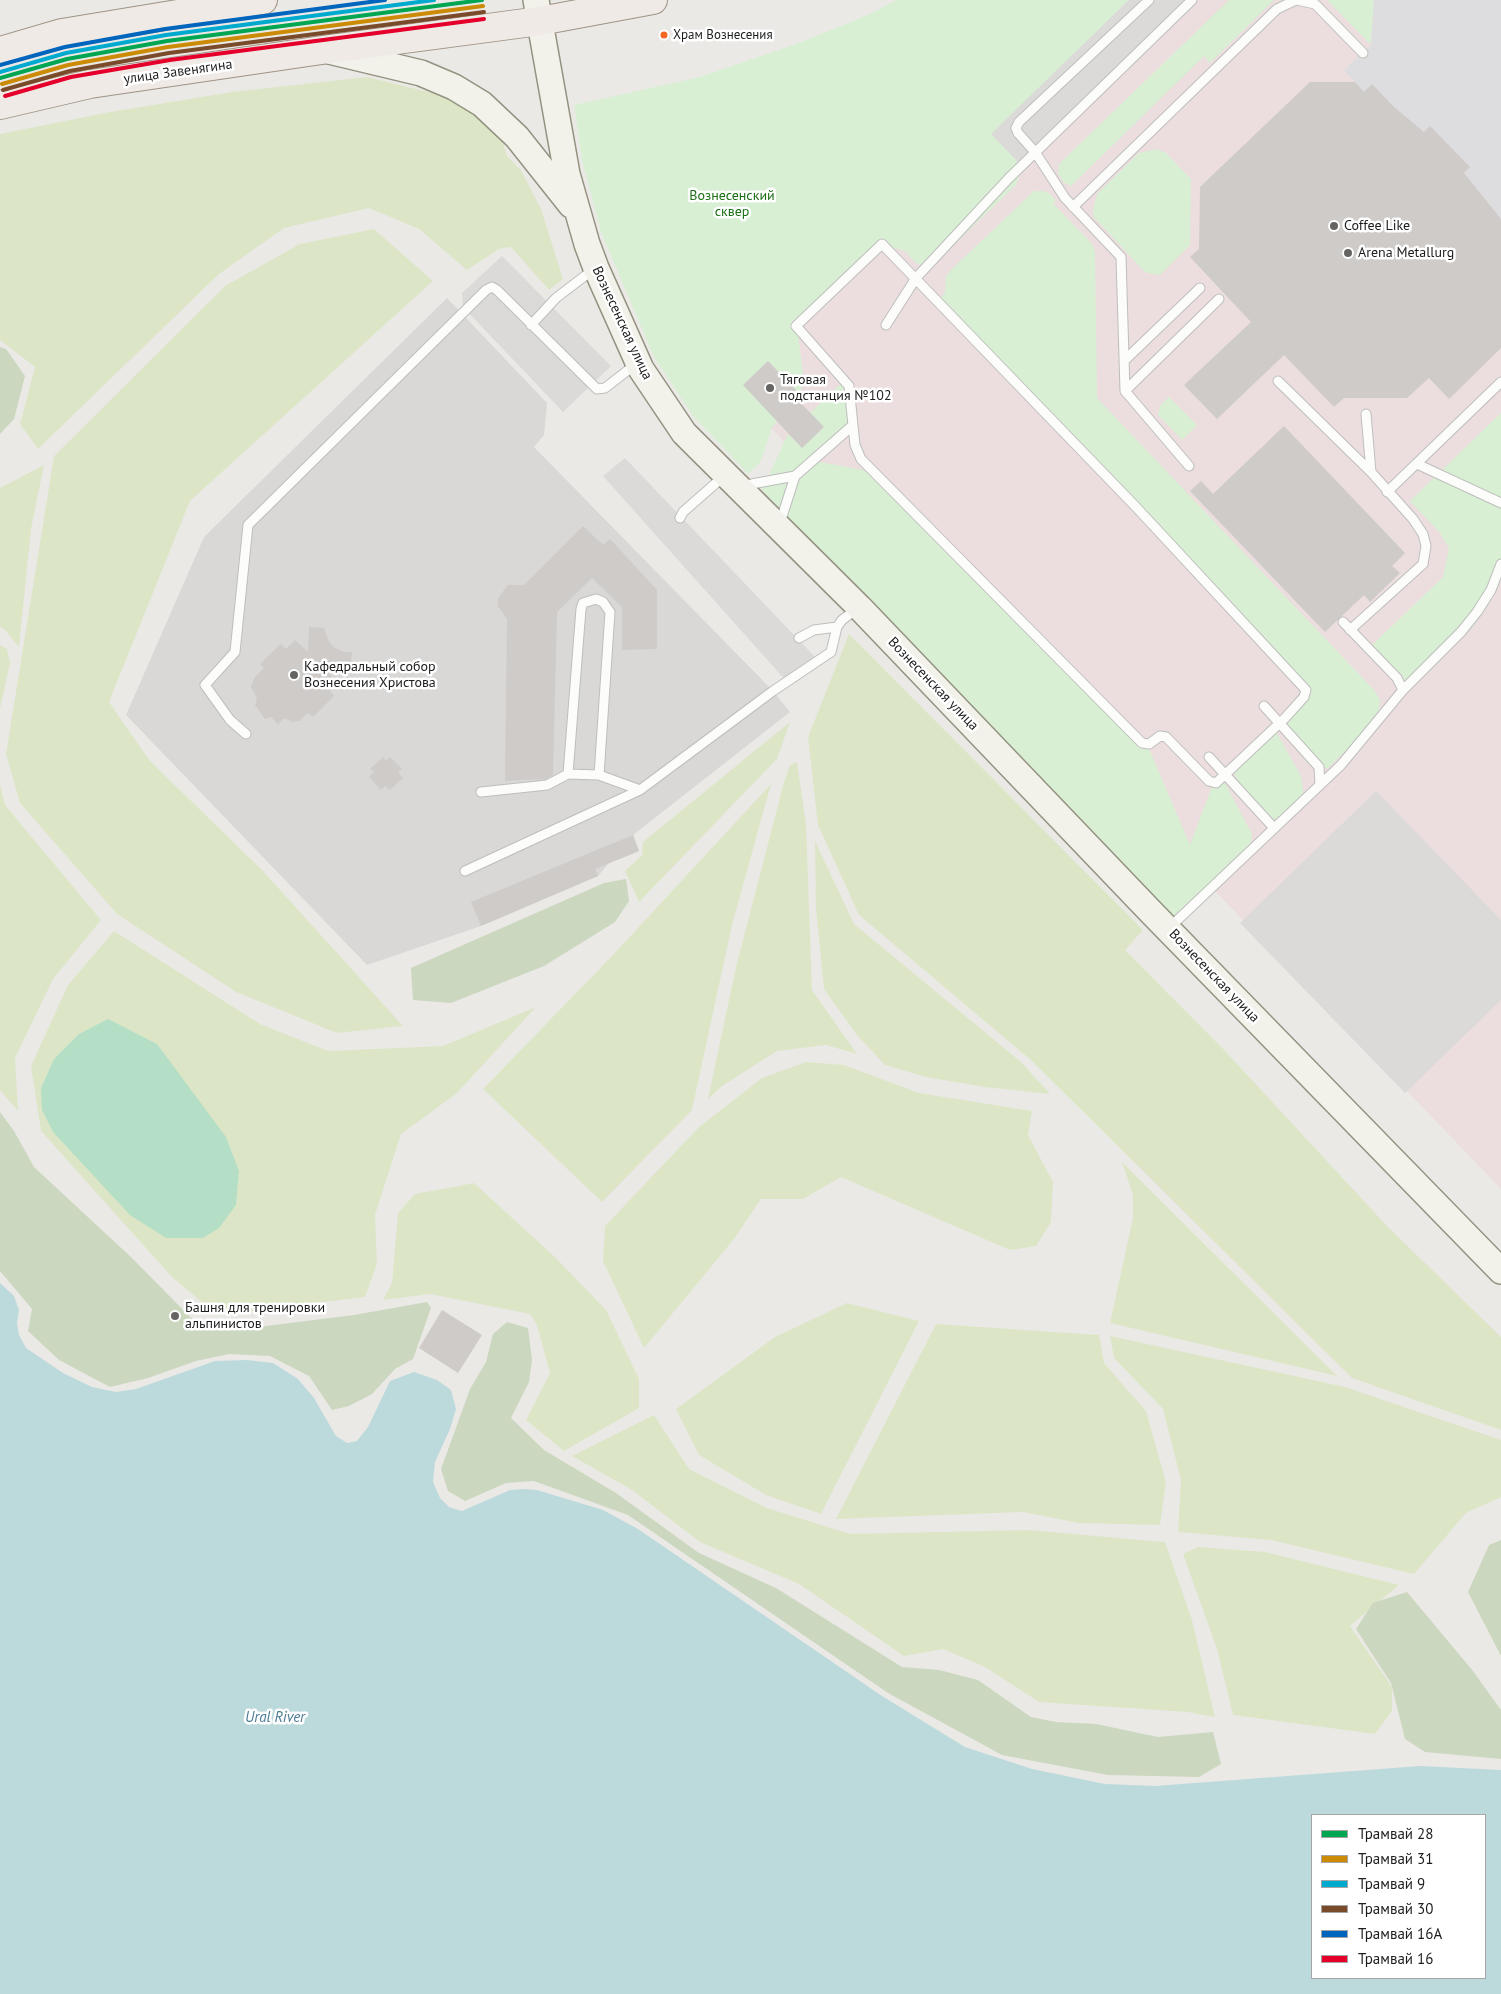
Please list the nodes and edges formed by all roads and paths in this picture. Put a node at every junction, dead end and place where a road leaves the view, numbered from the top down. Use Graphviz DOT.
graph roads {
  1 [pos="263,0"];
  2 [pos="653,0"];
  3 [pos="1149,0"];
  4 [pos="1192,0"];
  5 [pos="1296,0"];
  6 [pos="538,10"];
  7 [pos="322,50"];
  8 [pos="0,51"];
  9 [pos="1363,53"];
  10 [pos="0,105"];
  11 [pos="1035,152"];
  12 [pos="1073,207"];
  13 [pos="579,216"];
  14 [pos="596,268"];
  15 [pos="916,278"];
  16 [pos="1200,288"];
  17 [pos="1219,299"];
  18 [pos="530,325"];
  19 [pos="886,325"];
  20 [pos="1124,360"];
  21 [pos="638,362"];
  22 [pos="1278,381"];
  23 [pos="1501,382"];
  24 [pos="1125,391"];
  25 [pos="1366,414"];
  26 [pos="852,426"];
  27 [pos="1417,464"];
  28 [pos="1188,466"];
  29 [pos="1371,472"];
  30 [pos="795,476"];
  31 [pos="730,481"];
  32 [pos="1387,492"];
  33 [pos="1501,503"];
  34 [pos="680,518"];
  35 [pos="778,528"];
  36 [pos="1501,564"];
  37 [pos="859,608"];
  38 [pos="1343,622"];
  39 [pos="836,626"];
  40 [pos="1350,630"];
  41 [pos="799,638"];
  42 [pos="1403,690"];
  43 [pos="1264,706"];
  44 [pos="1280,723"];
  45 [pos="246,734"];
  46 [pos="1209,757"];
  47 [pos="568,774"];
  48 [pos="1226,774"];
  49 [pos="599,775"];
  50 [pos="1320,785"];
  51 [pos="640,790"];
  52 [pos="481,792"];
  53 [pos="1274,828"];
  54 [pos="465,871"];
  55 [pos="1168,929"];
  56 [pos="1501,1271"];
  1 -- 8 [label="main road"];
  2 -- 6 [label="main road, улица Завенягина"];
  3 -- 11 [label="lane"];
  4 -- 11 [label="lane"];
  5 -- 9 [label="lane"];
  5 -- 12 [label="lane"];
  6 -- 7 [label="main road, улица Завенягина"];
  6 -- 13 [label="main road, Вознесенская улица"];
  7 -- 10 [label="main road, улица Завенягина"];
  7 -- 13 [label="main road"];
  11 -- 12 [label="lane"];
  11 -- 15 [label="lane"];
  12 -- 20 [label="lane"];
  13 -- 14 [label="main road, Вознесенская улица"];
  14 -- 18 [label="lane"];
  14 -- 21 [label="main road, Вознесенская улица"];
  15 -- 19 [label="lane"];
  15 -- 26 [label="lane"];
  15 -- 44 [label="lane"];
  16 -- 20 [label="lane"];
  17 -- 24 [label="lane"];
  18 -- 21 [label="lane"];
  18 -- 45 [label="lane"];
  20 -- 24 [label="lane"];
  21 -- 31 [label="main road, Вознесенская улица"];
  22 -- 29 [label="lane"];
  23 -- 27 [label="lane"];
  24 -- 28 [label="lane"];
  25 -- 29 [label="lane"];
  26 -- 30 [label="lane"];
  26 -- 48 [label="lane"];
  27 -- 32 [label="lane"];
  27 -- 33 [label="lane"];
  29 -- 32 [label="lane"];
  30 -- 31 [label="lane"];
  30 -- 35 [label="lane"];
  31 -- 34 [label="lane"];
  31 -- 35 [label="main road, Вознесенская улица"];
  32 -- 40 [label="lane"];
  35 -- 37 [label="main road, Вознесенская улица"];
  36 -- 42 [label="lane"];
  37 -- 39 [label="lane"];
  37 -- 55 [label="main road, Вознесенская улица"];
  38 -- 40 [label="lane"];
  39 -- 41 [label="lane"];
  39 -- 51 [label="lane"];
  40 -- 42 [label="lane"];
  42 -- 50 [label="lane"];
  43 -- 44 [label="lane"];
  44 -- 48 [label="lane"];
  44 -- 50 [label="lane"];
  46 -- 48 [label="lane"];
  47 -- 49 [label="lane"];
  47 -- 49 [label="lane"];
  47 -- 52 [label="lane"];
  48 -- 53 [label="lane"];
  49 -- 51 [label="lane"];
  50 -- 53 [label="lane"];
  51 -- 54 [label="lane"];
  53 -- 55 [label="lane"];
  55 -- 56 [label="main road, Вознесенская улица"];
}
